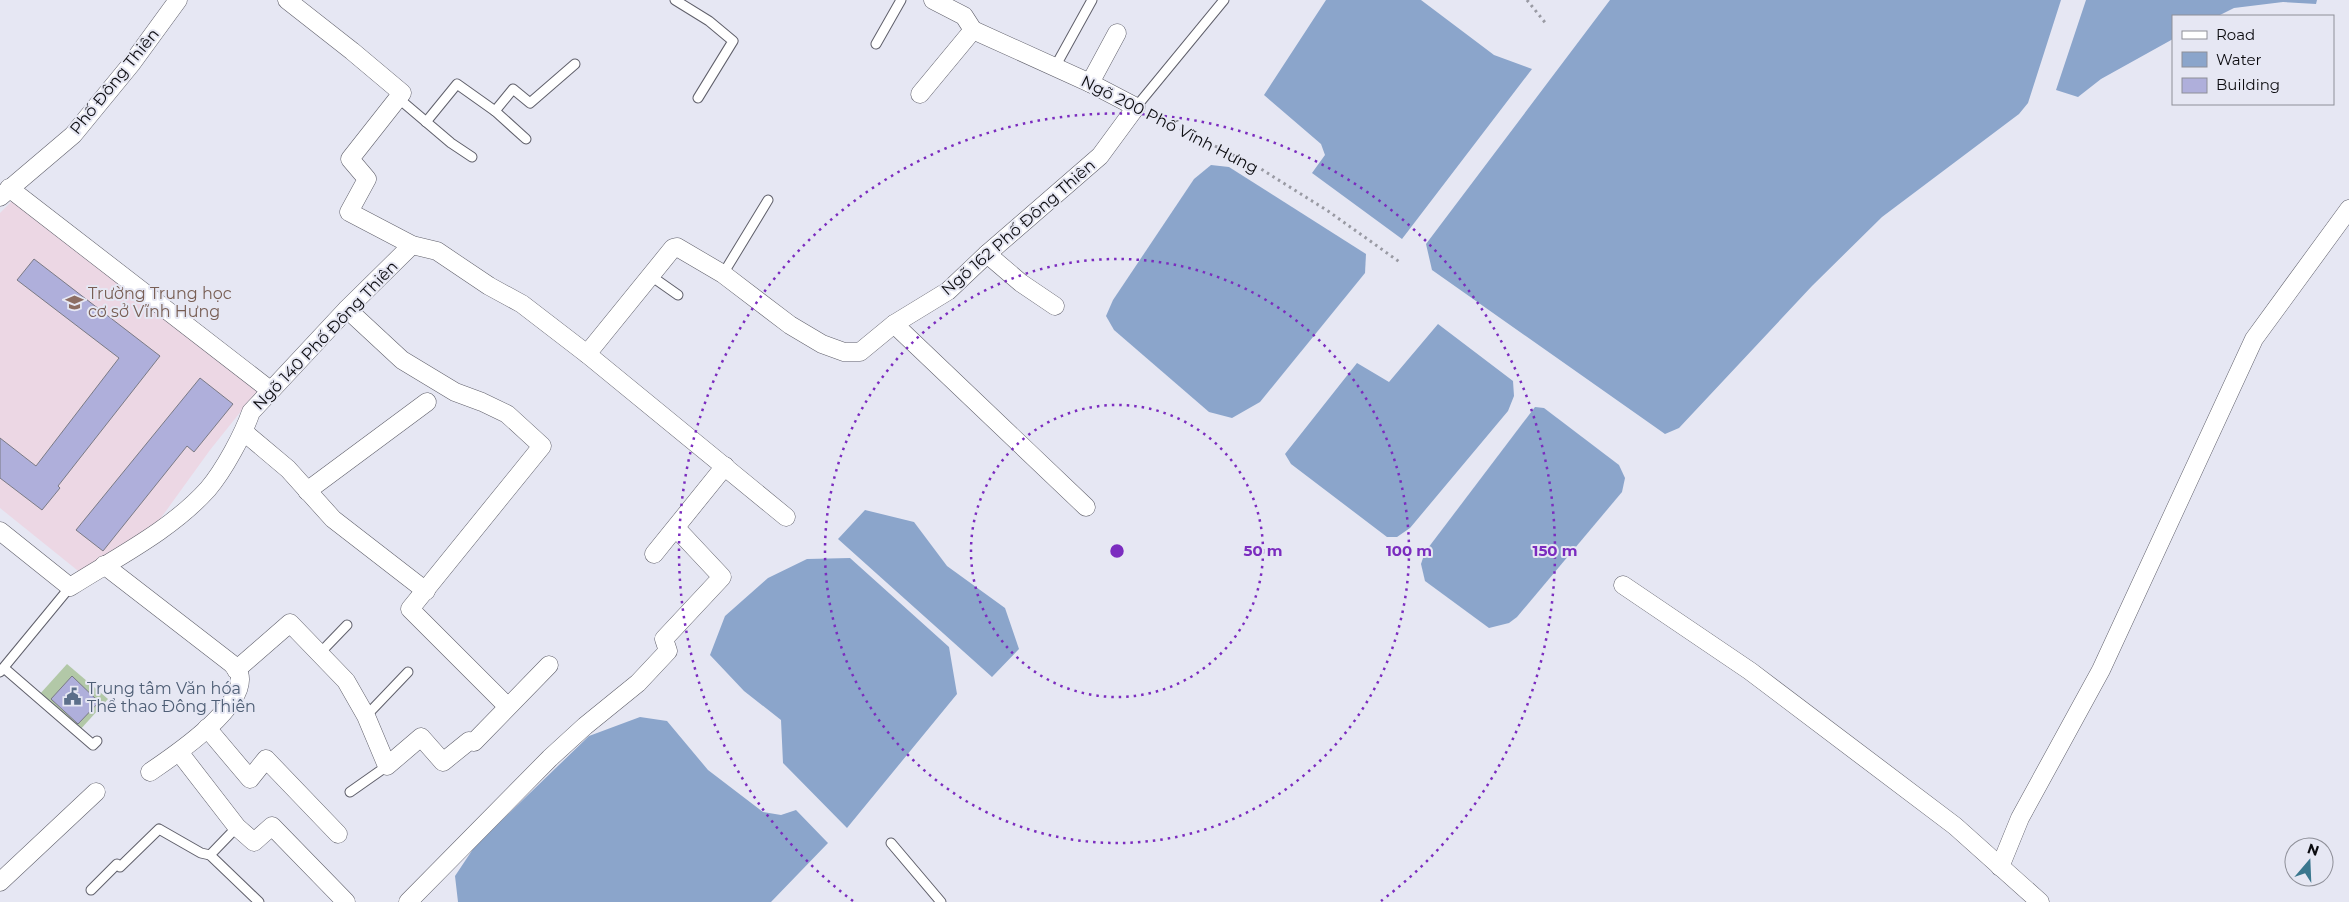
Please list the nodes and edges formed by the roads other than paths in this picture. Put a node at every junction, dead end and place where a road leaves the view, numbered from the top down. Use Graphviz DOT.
graph roads {
  1 [pos="178,0"];
  2 [pos="287,0"];
  3 [pos="675,0"];
  4 [pos="901,0"];
  5 [pos="933,0"];
  6 [pos="1092,0"];
  7 [pos="1224,0"];
  8 [pos="973,30"];
  9 [pos="1117,33"];
  10 [pos="876,44"];
  11 [pos="575,64"];
  12 [pos="1055,67"];
  13 [pos="1090,83"];
  14 [pos="920,94"];
  15 [pos="398,98"];
  16 [pos="698,98"];
  17 [pos="1136,107"];
  18 [pos="495,111"];
  19 [pos="426,122"];
  20 [pos="526,139"];
  21 [pos="472,156"];
  22 [pos="5,192"];
  23 [pos="768,200"];
  24 [pos="2349,210"];
  25 [pos="412,245"];
  26 [pos="987,254"];
  27 [pos="724,274"];
  28 [pos="651,276"];
  29 [pos="678,295"];
  30 [pos="1055,306"];
  31 [pos="348,309"];
  32 [pos="894,324"];
  33 [pos="587,354"];
  34 [pos="270,390"];
  35 [pos="426,402"];
  36 [pos="244,432"];
  37 [pos="725,466"];
  38 [pos="307,491"];
  39 [pos="1086,507"];
  40 [pos="786,516"];
  41 [pos="676,528"];
  42 [pos="0,531"];
  43 [pos="654,554"];
  44 [pos="104,565"];
  45 [pos="1623,585"];
  46 [pos="70,587"];
  47 [pos="426,591"];
  48 [pos="347,625"];
  49 [pos="320,653"];
  50 [pos="549,664"];
  51 [pos="2,670"];
  52 [pos="236,670"];
  53 [pos="408,672"];
  54 [pos="507,706"];
  55 [pos="366,716"];
  56 [pos="207,728"];
  57 [pos="97,741"];
  58 [pos="179,752"];
  59 [pos="387,766"];
  60 [pos="150,772"];
  61 [pos="96,792"];
  62 [pos="350,792"];
  63 [pos="237,827"];
  64 [pos="338,834"];
  65 [pos="891,843"];
  66 [pos="210,855"];
  67 [pos="2000,867"];
  68 [pos="0,882"];
  69 [pos="91,890"];
  70 [pos="259,902"];
  71 [pos="346,902"];
  72 [pos="408,902"];
  73 [pos="941,902"];
  74 [pos="2040,902"];
  1 -- 22 [label="street, Phố Đông Thiên"];
  2 -- 15 [label="street"];
  3 -- 16 [label="lane"];
  4 -- 10 [label="lane"];
  5 -- 8 [label="street, Ngõ 200 Phố Vĩnh Hưng"];
  6 -- 12 [label="lane"];
  7 -- 17 [label="lane"];
  8 -- 12 [label="street, Ngõ 200 Phố Vĩnh Hưng"];
  8 -- 14 [label="street"];
  9 -- 13 [label="street"];
  11 -- 18 [label="lane"];
  12 -- 13 [label="street, Ngõ 200 Phố Vĩnh Hưng"];
  13 -- 17 [label="street, Ngõ 200 Phố Vĩnh Hưng"];
  15 -- 19 [label="lane"];
  15 -- 25 [label="street"];
  17 -- 26 [label="street, Ngõ 162 Phố Đông Thiên"];
  18 -- 19 [label="lane"];
  18 -- 20 [label="lane"];
  19 -- 21 [label="lane"];
  22 -- 34 [label="street"];
  23 -- 27 [label="lane"];
  24 -- 67 [label="street"];
  25 -- 31 [label="street, Ngõ 140 Phố Đông Thiên"];
  25 -- 33 [label="street"];
  26 -- 30 [label="street"];
  26 -- 32 [label="street, Ngõ 162 Phố Đông Thiên"];
  27 -- 28 [label="street, Ngõ 162 Phố Đông Thiên"];
  27 -- 32 [label="street, Ngõ 162 Phố Đông Thiên"];
  28 -- 29 [label="lane"];
  28 -- 33 [label="street, Ngõ 162 Phố Đông Thiên"];
  31 -- 34 [label="street, Ngõ 140 Phố Đông Thiên"];
  31 -- 47 [label="street"];
  32 -- 39 [label="street"];
  33 -- 37 [label="street"];
  34 -- 36 [label="street, Ngõ 140 Phố Đông Thiên"];
  35 -- 38 [label="street"];
  36 -- 38 [label="street"];
  36 -- 44 [label="street, Ngõ 140 Phố Đông Thiên"];
  37 -- 40 [label="street"];
  37 -- 41 [label="street"];
  38 -- 47 [label="street"];
  41 -- 43 [label="street"];
  41 -- 72 [label="street"];
  42 -- 46 [label="street"];
  44 -- 46 [label="street, Ngõ 140 Phố Đông Thiên"];
  44 -- 52 [label="street"];
  45 -- 67 [label="street"];
  46 -- 51 [label="lane"];
  47 -- 54 [label="street"];
  48 -- 49 [label="lane"];
  49 -- 52 [label="street"];
  49 -- 55 [label="street"];
  50 -- 54 [label="street"];
  51 -- 57 [label="lane"];
  52 -- 56 [label="street"];
  53 -- 55 [label="lane"];
  54 -- 59 [label="street"];
  55 -- 59 [label="street"];
  56 -- 58 [label="street"];
  56 -- 64 [label="street"];
  58 -- 60 [label="street"];
  58 -- 63 [label="street"];
  59 -- 62 [label="lane"];
  61 -- 68 [label="street"];
  63 -- 66 [label="lane"];
  63 -- 71 [label="street"];
  65 -- 73 [label="lane"];
  66 -- 69 [label="lane"];
  66 -- 70 [label="lane"];
  67 -- 74 [label="street"];
}
